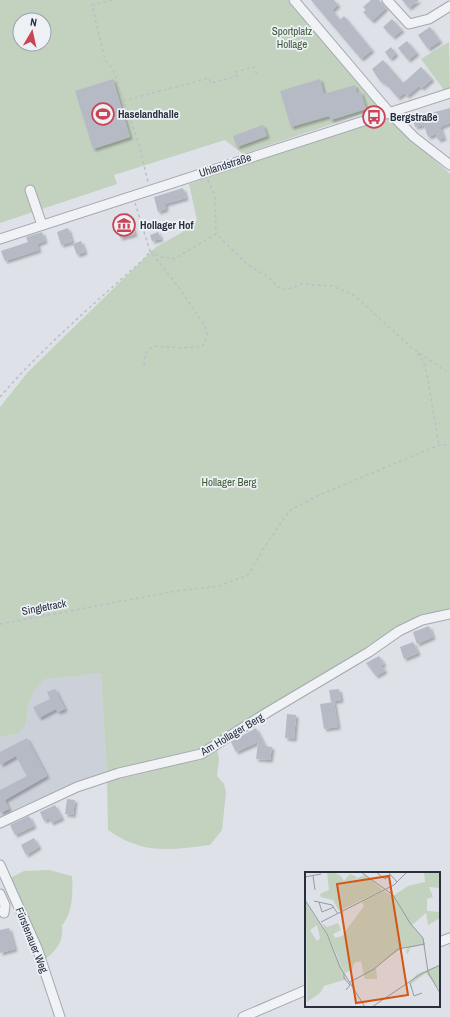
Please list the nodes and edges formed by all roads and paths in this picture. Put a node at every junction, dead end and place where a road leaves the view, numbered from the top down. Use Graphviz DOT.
graph roads {
  1 [pos="112,0"];
  2 [pos="294,0"];
  3 [pos="387,0"];
  4 [pos="107,1"];
  5 [pos="450,6"];
  6 [pos="257,75"];
  7 [pos="450,93"];
  8 [pos="123,101"];
  9 [pos="389,112"];
  10 [pos="450,165"];
  11 [pos="205,172"];
  12 [pos="150,189"];
  13 [pos="30,190"];
  14 [pos="132,195"];
  15 [pos="42,225"];
  16 [pos="216,234"];
  17 [pos="0,239"];
  18 [pos="150,251"];
  19 [pos="417,352"];
  20 [pos="144,367"];
  21 [pos="450,374"];
  22 [pos="0,397"];
  23 [pos="439,445"];
  24 [pos="450,445"];
  25 [pos="450,614"];
  26 [pos="0,624"];
  27 [pos="0,823"];
  28 [pos="0,865"];
  29 [pos="0,894"];
  30 [pos="4,913"];
  31 [pos="450,938"];
  32 [pos="440,942"];
  33 [pos="305,990"];
  34 [pos="60,1017"];
  35 [pos="243,1017"];
  1 -- 4 [label="path"];
  2 -- 9 [label="street"];
  3 -- 5 [label="street"];
  4 -- 8 [label="path"];
  6 -- 8 [label="path"];
  7 -- 9 [label="street, Uhlandstraße"];
  8 -- 12 [label="path"];
  9 -- 10 [label="street"];
  9 -- 11 [label="street, Uhlandstraße"];
  11 -- 12 [label="street, Uhlandstraße"];
  11 -- 16 [label="path"];
  12 -- 14 [label="street, Uhlandstraße"];
  13 -- 15 [label="street"];
  14 -- 15 [label="street, Uhlandstraße"];
  14 -- 18 [label="path"];
  15 -- 17 [label="street, Uhlandstraße"];
  16 -- 18 [label="path"];
  16 -- 19 [label="path"];
  18 -- 20 [label="path"];
  18 -- 22 [label="path"];
  19 -- 21 [label="path"];
  19 -- 23 [label="path"];
  23 -- 24 [label="path"];
  23 -- 26 [label="path, Singletrack"];
  25 -- 27 [label="street, Am Hollager Berg"];
  28 -- 34 [label="street, Fürstenauer Weg"];
  29 -- 30 [label="street"];
  31 -- 32 [label="street"];
  33 -- 35 [label="street"];
}
